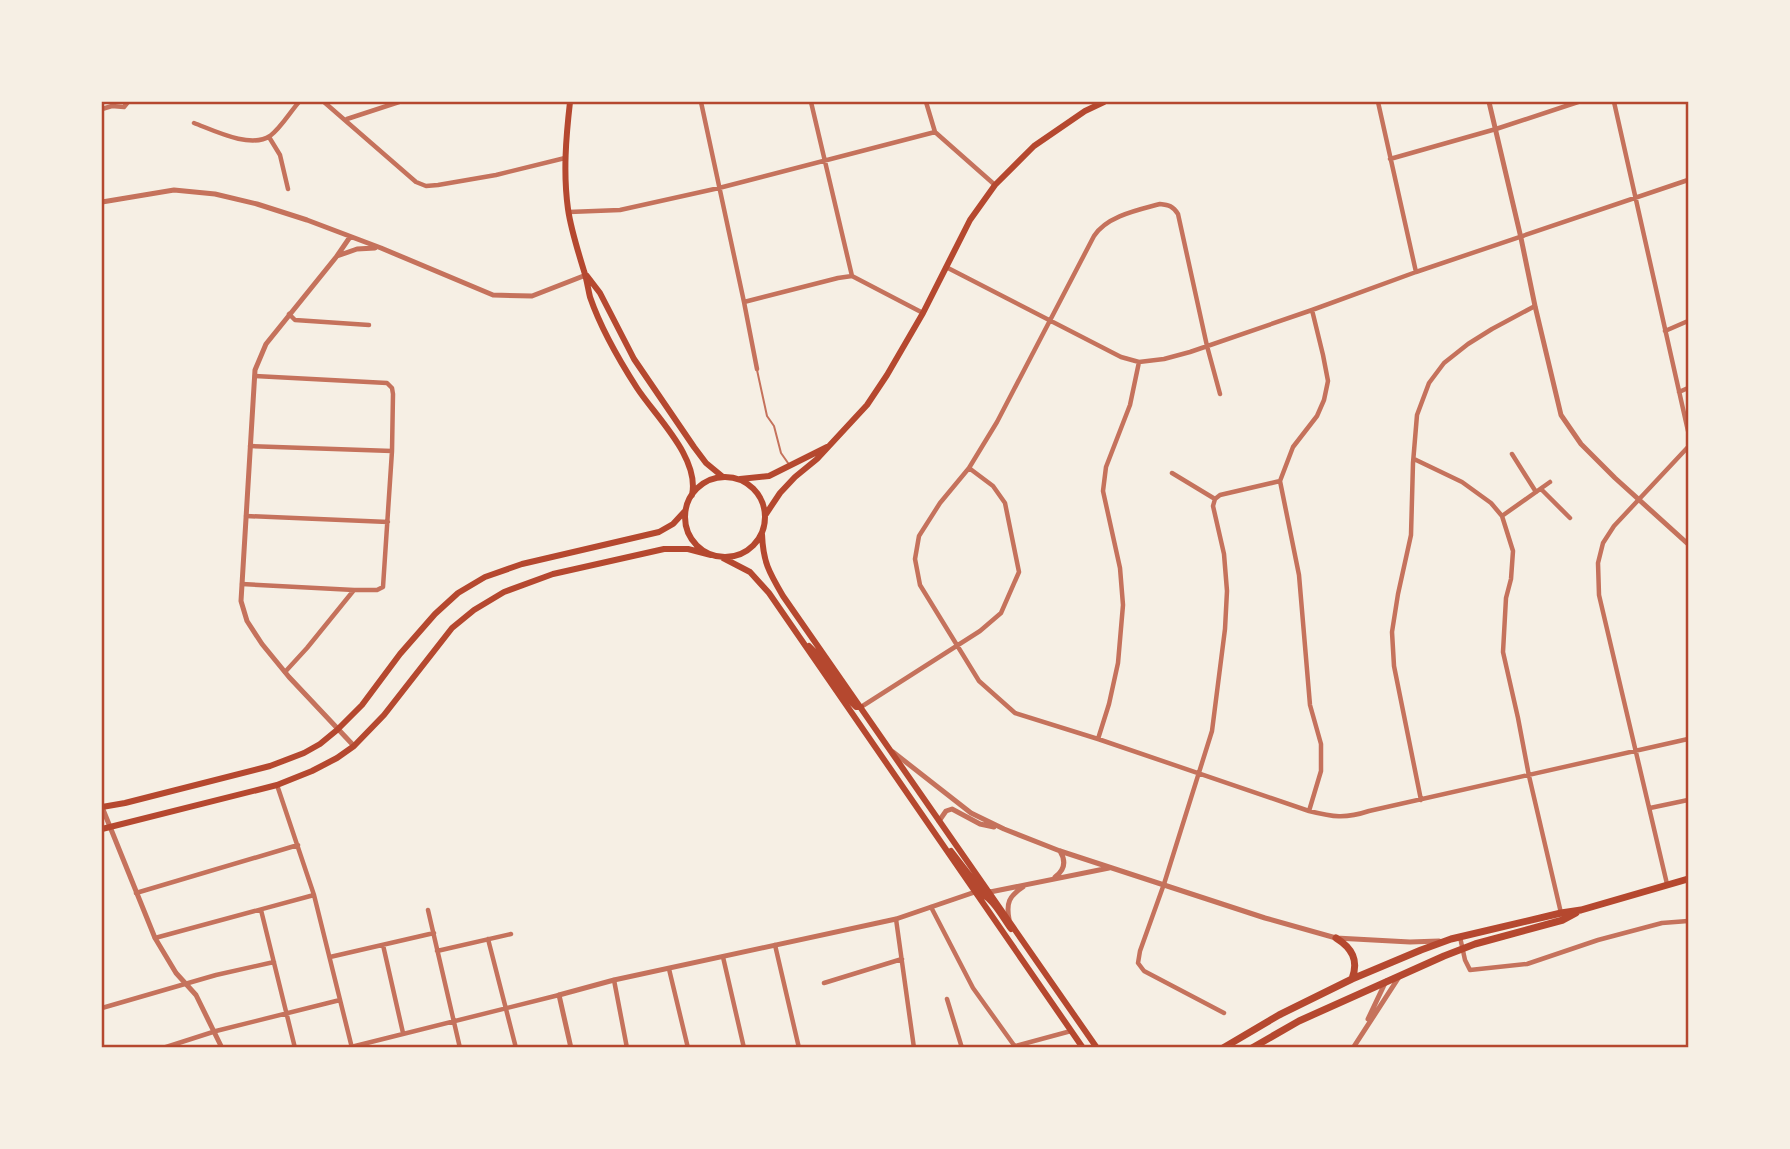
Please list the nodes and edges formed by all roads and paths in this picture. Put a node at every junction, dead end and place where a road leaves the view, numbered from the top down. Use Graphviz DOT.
graph roads {
  1 [pos="128,102"];
  2 [pos="299,102"];
  3 [pos="324,102"];
  4 [pos="399,102"];
  5 [pos="570,102"];
  6 [pos="701,102"];
  7 [pos="811,102"];
  8 [pos="926,102"];
  9 [pos="1104,102"];
  10 [pos="1378,102"];
  11 [pos="1489,102"];
  12 [pos="1578,102"];
  13 [pos="1615,102"];
  14 [pos="102,109"];
  15 [pos="346,120"];
  16 [pos="194,123"];
  17 [pos="1496,129"];
  18 [pos="935,132"];
  19 [pos="269,137"];
  20 [pos="565,158"];
  21 [pos="1390,159"];
  22 [pos="826,160"];
  23 [pos="1689,180"];
  24 [pos="995,185"];
  25 [pos="719,188"];
  26 [pos="288,189"];
  27 [pos="1636,198"];
  28 [pos="102,202"];
  29 [pos="569,212"];
  30 [pos="350,237"];
  31 [pos="1521,238"];
  32 [pos="381,248"];
  33 [pos="337,256"];
  34 [pos="946,267"];
  35 [pos="1416,272"];
  36 [pos="586,275"];
  37 [pos="852,276"];
  38 [pos="744,302"];
  39 [pos="1535,306"];
  40 [pos="1312,310"];
  41 [pos="923,313"];
  42 [pos="289,314"];
  43 [pos="1049,321"];
  44 [pos="1689,321"];
  45 [pos="369,325"];
  46 [pos="1665,331"];
  47 [pos="1206,345"];
  48 [pos="1139,362"];
  49 [pos="757,369"];
  50 [pos="255,376"];
  51 [pos="1689,388"];
  52 [pos="1679,392"];
  53 [pos="1220,394"];
  54 [pos="1689,431"];
  55 [pos="250,446"];
  56 [pos="828,446"];
  57 [pos="1689,447"];
  58 [pos="392,451"];
  59 [pos="1512,454"];
  60 [pos="1414,459"];
  61 [pos="790,467"];
  62 [pos="969,468"];
  63 [pos="1172,473"];
  64 [pos="723,477"];
  65 [pos="736,478"];
  66 [pos="1280,481"];
  67 [pos="1550,482"];
  68 [pos="1538,490"];
  69 [pos="692,495"];
  70 [pos="1215,499"];
  71 [pos="1640,500"];
  72 [pos="685,511"];
  73 [pos="766,514"];
  74 [pos="246,516"];
  75 [pos="1502,516"];
  76 [pos="1570,518"];
  77 [pos="388,522"];
  78 [pos="762,534"];
  79 [pos="1689,544"];
  80 [pos="711,555"];
  81 [pos="723,558"];
  82 [pos="242,584"];
  83 [pos="354,590"];
  84 [pos="802,640"];
  85 [pos="958,645"];
  86 [pos="285,673"];
  87 [pos="847,707"];
  88 [pos="861,707"];
  89 [pos="337,730"];
  90 [pos="1098,739"];
  91 [pos="1689,739"];
  92 [pos="354,746"];
  93 [pos="1637,751"];
  94 [pos="893,752"];
  95 [pos="1199,775"];
  96 [pos="1529,776"];
  97 [pos="277,785"];
  98 [pos="1421,800"];
  99 [pos="1689,800"];
  100 [pos="102,807"];
  101 [pos="1650,808"];
  102 [pos="1309,811"];
  103 [pos="939,821"];
  104 [pos="929,826"];
  105 [pos="110,827"];
  106 [pos="102,829"];
  107 [pos="1004,830"];
  108 [pos="940,835"];
  109 [pos="298,845"];
  110 [pos="1060,850"];
  111 [pos="953,853"];
  112 [pos="1116,868"];
  113 [pos="961,873"];
  114 [pos="1052,879"];
  115 [pos="1689,879"];
  116 [pos="1031,884"];
  117 [pos="1164,884"];
  118 [pos="1667,885"];
  119 [pos="975,892"];
  120 [pos="990,892"];
  121 [pos="136,893"];
  122 [pos="314,895"];
  123 [pos="931,907"];
  124 [pos="261,910"];
  125 [pos="428,910"];
  126 [pos="1581,910"];
  127 [pos="1561,913"];
  128 [pos="896,919"];
  129 [pos="1009,919"];
  130 [pos="1689,921"];
  131 [pos="1538,927"];
  132 [pos="434,933"];
  133 [pos="511,934"];
  134 [pos="1460,937"];
  135 [pos="156,938"];
  136 [pos="1336,938"];
  137 [pos="488,939"];
  138 [pos="1451,939"];
  139 [pos="383,945"];
  140 [pos="775,945"];
  141 [pos="1028,948"];
  142 [pos="1462,949"];
  143 [pos="437,951"];
  144 [pos="330,957"];
  145 [pos="723,957"];
  146 [pos="902,959"];
  147 [pos="274,962"];
  148 [pos="669,969"];
  149 [pos="1400,975"];
  150 [pos="1352,979"];
  151 [pos="614,980"];
  152 [pos="1386,981"];
  153 [pos="824,982"];
  154 [pos="185,985"];
  155 [pos="558,995"];
  156 [pos="947,999"];
  157 [pos="340,1000"];
  158 [pos="506,1007"];
  159 [pos="102,1008"];
  160 [pos="287,1013"];
  161 [pos="1224,1013"];
  162 [pos="454,1020"];
  163 [pos="216,1031"];
  164 [pos="1071,1031"];
  165 [pos="403,1033"];
  166 [pos="1357,1041"];
  167 [pos="350,1047"];
  168 [pos="1016,1047"];
  169 [pos="163,1048"];
  170 [pos="222,1048"];
  171 [pos="295,1048"];
  172 [pos="460,1048"];
  173 [pos="516,1048"];
  174 [pos="571,1048"];
  175 [pos="627,1048"];
  176 [pos="688,1048"];
  177 [pos="744,1048"];
  178 [pos="799,1048"];
  179 [pos="914,1048"];
  180 [pos="962,1048"];
  181 [pos="1008,1048"];
  182 [pos="1083,1048"];
  183 [pos="1097,1048"];
  184 [pos="1223,1048"];
  185 [pos="1252,1048"];
  186 [pos="1353,1048"];
  1 -- 14 [label="street"];
  2 -- 19 [label="street"];
  3 -- 15 [label="street"];
  4 -- 15 [label="street"];
  5 -- 20 [label="main road"];
  6 -- 25 [label="street"];
  7 -- 22 [label="street"];
  8 -- 18 [label="street"];
  9 -- 24 [label="main road"];
  10 -- 21 [label="street"];
  11 -- 17 [label="street"];
  12 -- 17 [label="street"];
  13 -- 27 [label="street"];
  15 -- 20 [label="street"];
  16 -- 19 [label="street"];
  17 -- 21 [label="street"];
  17 -- 31 [label="street"];
  18 -- 22 [label="street"];
  18 -- 24 [label="street"];
  19 -- 26 [label="street"];
  20 -- 29 [label="main road"];
  21 -- 35 [label="street"];
  22 -- 25 [label="street"];
  22 -- 37 [label="street"];
  23 -- 27 [label="street"];
  24 -- 34 [label="main road"];
  25 -- 29 [label="street"];
  25 -- 38 [label="street"];
  27 -- 31 [label="street"];
  27 -- 46 [label="street"];
  28 -- 30 [label="street"];
  29 -- 36 [label="main road"];
  30 -- 32 [label="street"];
  30 -- 33 [label="street"];
  31 -- 35 [label="street"];
  31 -- 39 [label="street"];
  32 -- 33 [label="street"];
  32 -- 36 [label="street"];
  33 -- 42 [label="street"];
  34 -- 41 [label="main road"];
  34 -- 43 [label="street"];
  35 -- 40 [label="street"];
  36 -- 64 [label="main road"];
  36 -- 69 [label="main road"];
  37 -- 38 [label="street"];
  37 -- 41 [label="street"];
  38 -- 49 [label="street"];
  39 -- 60 [label="street"];
  39 -- 71 [label="street"];
  40 -- 47 [label="street"];
  40 -- 66 [label="street"];
  41 -- 56 [label="main road"];
  42 -- 45 [label="street"];
  42 -- 50 [label="street"];
  43 -- 47 [label="street"];
  43 -- 48 [label="street"];
  43 -- 62 [label="street"];
  44 -- 46 [label="street"];
  46 -- 52 [label="street"];
  47 -- 48 [label="street"];
  47 -- 53 [label="street"];
  48 -- 90 [label="street"];
  49 -- 61 [label="lane"];
  50 -- 55 [label="street"];
  50 -- 58 [label="street"];
  51 -- 52 [label="street"];
  52 -- 54 [label="street"];
  55 -- 58 [label="street"];
  55 -- 74 [label="street"];
  56 -- 61 [label="main road"];
  56 -- 73 [label="main road"];
  57 -- 71 [label="street"];
  58 -- 77 [label="street"];
  59 -- 68 [label="street"];
  60 -- 75 [label="street"];
  60 -- 98 [label="street"];
  61 -- 65 [label="main road"];
  62 -- 85 [label="street"];
  62 -- 85 [label="street"];
  63 -- 70 [label="street"];
  64 -- 65 [label="main road"];
  64 -- 69 [label="main road"];
  65 -- 73 [label="main road"];
  66 -- 70 [label="street"];
  66 -- 102 [label="street"];
  67 -- 68 [label="street"];
  68 -- 75 [label="street"];
  68 -- 76 [label="street"];
  69 -- 72 [label="main road"];
  70 -- 95 [label="street"];
  71 -- 79 [label="street"];
  71 -- 93 [label="street"];
  72 -- 80 [label="main road"];
  72 -- 89 [label="main road"];
  73 -- 78 [label="main road"];
  74 -- 77 [label="street"];
  74 -- 82 [label="street"];
  75 -- 96 [label="street"];
  77 -- 83 [label="street"];
  78 -- 81 [label="main road"];
  78 -- 88 [label="main road"];
  80 -- 81 [label="main road"];
  80 -- 92 [label="main road"];
  81 -- 84 [label="main road"];
  82 -- 83 [label="street"];
  82 -- 86 [label="street"];
  83 -- 86 [label="street"];
  84 -- 87 [label="main road"];
  84 -- 88 [label="main road"];
  85 -- 88 [label="street"];
  85 -- 90 [label="street"];
  86 -- 89 [label="street"];
  87 -- 94 [label="main road"];
  87 -- 104 [label="main road"];
  88 -- 94 [label="main road"];
  89 -- 92 [label="street"];
  89 -- 100 [label="main road"];
  90 -- 95 [label="street"];
  91 -- 93 [label="street"];
  92 -- 97 [label="main road"];
  93 -- 96 [label="street"];
  93 -- 101 [label="street"];
  94 -- 103 [label="main road"];
  94 -- 107 [label="street"];
  95 -- 102 [label="street"];
  95 -- 117 [label="street"];
  96 -- 98 [label="street"];
  96 -- 127 [label="street"];
  97 -- 105 [label="main road"];
  97 -- 109 [label="street"];
  98 -- 102 [label="street"];
  99 -- 101 [label="street"];
  100 -- 105 [label="street"];
  101 -- 118 [label="street"];
  103 -- 107 [label="street"];
  103 -- 108 [label="main road"];
  103 -- 120 [label="main road"];
  104 -- 108 [label="main road"];
  104 -- 113 [label="main road"];
  105 -- 106 [label="main road"];
  105 -- 121 [label="street"];
  107 -- 110 [label="street"];
  108 -- 111 [label="main road"];
  109 -- 121 [label="street"];
  109 -- 122 [label="street"];
  110 -- 112 [label="street"];
  110 -- 114 [label="street"];
  111 -- 113 [label="main road"];
  111 -- 120 [label="main road"];
  112 -- 114 [label="street"];
  112 -- 117 [label="street"];
  113 -- 119 [label="main road"];
  114 -- 116 [label="street"];
  115 -- 118 [label="highway"];
  116 -- 120 [label="street"];
  116 -- 129 [label="street"];
  117 -- 136 [label="street"];
  117 -- 161 [label="street"];
  118 -- 126 [label="highway"];
  119 -- 123 [label="street"];
  119 -- 141 [label="main road"];
  119 -- 164 [label="main road"];
  120 -- 129 [label="main road"];
  121 -- 135 [label="street"];
  122 -- 124 [label="street"];
  122 -- 144 [label="street"];
  123 -- 128 [label="street"];
  123 -- 168 [label="street"];
  124 -- 135 [label="street"];
  124 -- 147 [label="street"];
  125 -- 132 [label="street"];
  126 -- 127 [label="highway"];
  126 -- 131 [label="highway"];
  127 -- 131 [label="highway"];
  127 -- 134 [label="highway"];
  128 -- 140 [label="street"];
  128 -- 146 [label="street"];
  129 -- 141 [label="main road"];
  130 -- 142 [label="street"];
  131 -- 142 [label="highway"];
  132 -- 139 [label="street"];
  132 -- 143 [label="street"];
  133 -- 137 [label="street"];
  134 -- 138 [label="highway"];
  134 -- 142 [label="street"];
  135 -- 154 [label="street"];
  136 -- 138 [label="street"];
  136 -- 150 [label="highway"];
  137 -- 143 [label="street"];
  137 -- 158 [label="street"];
  138 -- 150 [label="highway"];
  139 -- 144 [label="street"];
  139 -- 165 [label="street"];
  140 -- 145 [label="street"];
  140 -- 178 [label="street"];
  141 -- 183 [label="main road"];
  142 -- 149 [label="highway"];
  143 -- 162 [label="street"];
  144 -- 157 [label="street"];
  145 -- 148 [label="street"];
  145 -- 177 [label="street"];
  146 -- 153 [label="street"];
  146 -- 179 [label="street"];
  147 -- 154 [label="street"];
  147 -- 160 [label="street"];
  148 -- 151 [label="street"];
  148 -- 176 [label="street"];
  149 -- 152 [label="highway"];
  149 -- 166 [label="street"];
  150 -- 184 [label="highway"];
  151 -- 155 [label="street"];
  151 -- 175 [label="street"];
  152 -- 166 [label="street"];
  152 -- 185 [label="highway"];
  154 -- 159 [label="street"];
  154 -- 163 [label="street"];
  155 -- 158 [label="street"];
  155 -- 174 [label="street"];
  156 -- 180 [label="street"];
  157 -- 160 [label="street"];
  157 -- 167 [label="street"];
  158 -- 162 [label="street"];
  158 -- 173 [label="street"];
  160 -- 163 [label="street"];
  160 -- 171 [label="street"];
  162 -- 165 [label="street"];
  162 -- 172 [label="street"];
  163 -- 169 [label="street"];
  163 -- 170 [label="street"];
  164 -- 168 [label="street"];
  164 -- 182 [label="main road"];
  165 -- 167 [label="street"];
  166 -- 186 [label="street"];
  168 -- 181 [label="street"];
}
